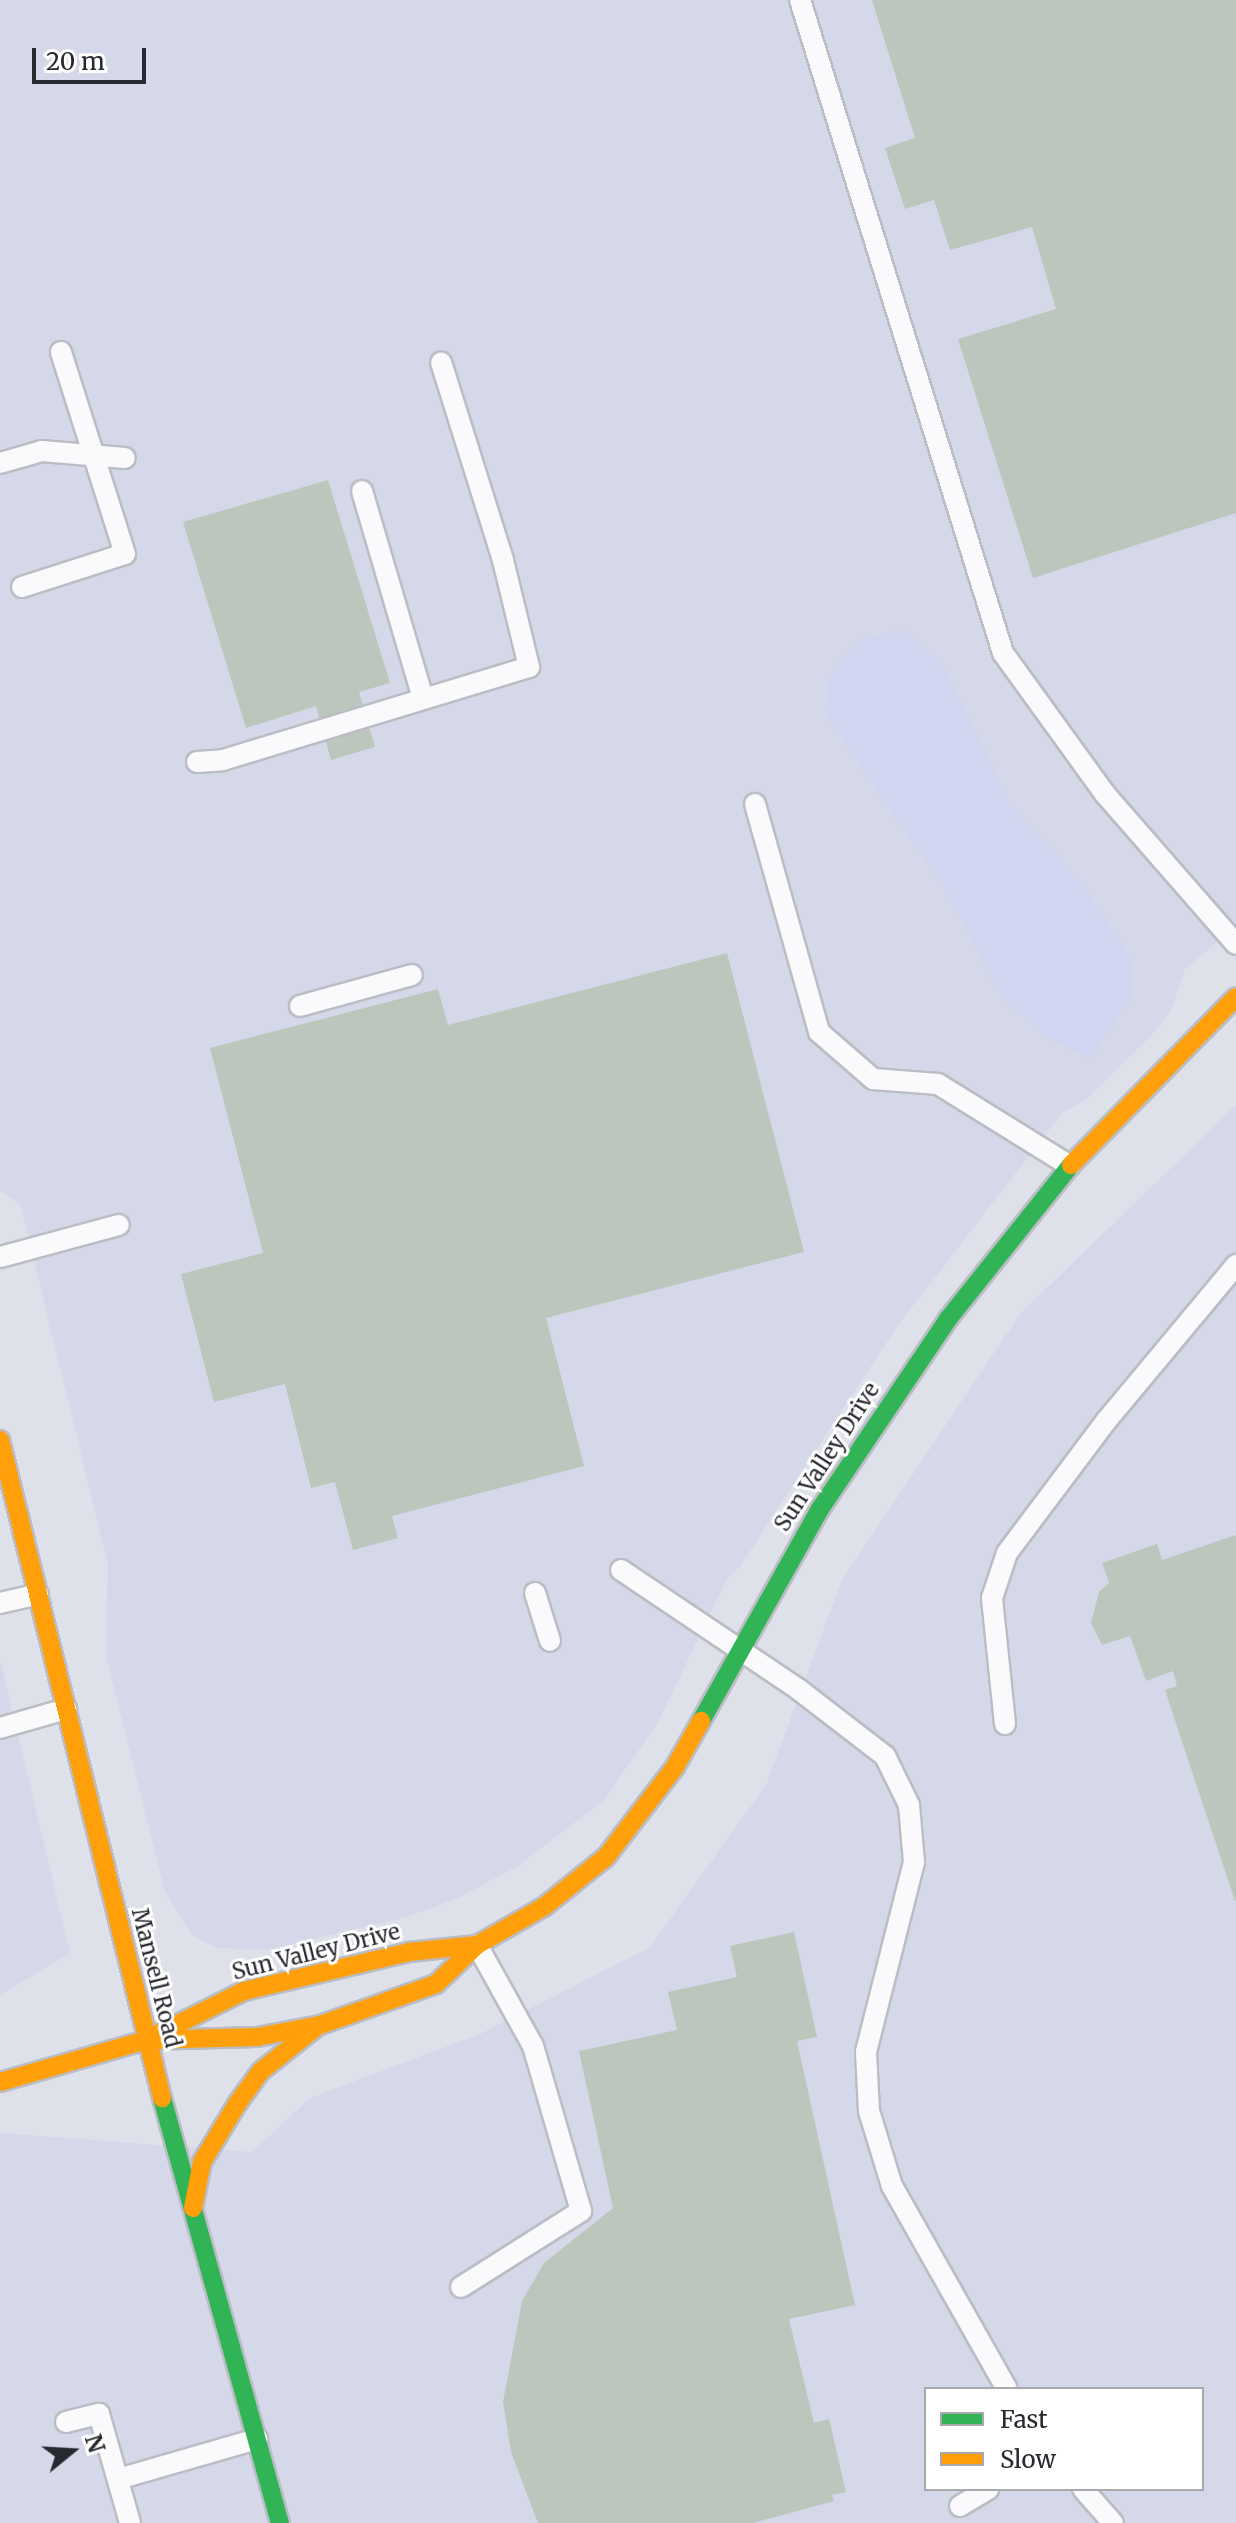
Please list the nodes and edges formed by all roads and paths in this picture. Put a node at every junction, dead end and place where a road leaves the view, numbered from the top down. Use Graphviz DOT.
graph roads {
  1 [pos="800,0"];
  2 [pos="61,352"];
  3 [pos="441,362"];
  4 [pos="95,457"];
  5 [pos="125,458"];
  6 [pos="0,463"];
  7 [pos="362,491"];
  8 [pos="22,587"];
  9 [pos="423,698"];
  10 [pos="197,762"];
  11 [pos="755,804"];
  12 [pos="1236,944"];
  13 [pos="412,975"];
  14 [pos="1236,997"];
  15 [pos="300,1006"];
  16 [pos="1070,1166"];
  17 [pos="119,1225"];
  18 [pos="0,1257"];
  19 [pos="1236,1265"];
  20 [pos="0,1440"];
  21 [pos="621,1570"];
  22 [pos="535,1593"];
  23 [pos="38,1594"];
  24 [pos="0,1603"];
  25 [pos="550,1641"];
  26 [pos="737,1650"];
  27 [pos="66,1709"];
  28 [pos="1005,1724"];
  29 [pos="0,1728"];
  30 [pos="477,1945"];
  31 [pos="320,2025"];
  32 [pos="146,2040"];
  33 [pos="0,2082"];
  34 [pos="193,2211"];
  35 [pos="461,2287"];
  36 [pos="1006,2387"];
  37 [pos="66,2422"];
  38 [pos="257,2439"];
  39 [pos="118,2479"];
  40 [pos="985,2491"];
  41 [pos="1085,2491"];
  42 [pos="960,2506"];
  43 [pos="130,2523"];
  44 [pos="280,2523"];
  45 [pos="1113,2523"];
  1 -- 12 [label="lane"];
  2 -- 4 [label="lane"];
  3 -- 9 [label="lane"];
  4 -- 5 [label="lane"];
  4 -- 6 [label="lane"];
  4 -- 8 [label="lane"];
  7 -- 9 [label="lane"];
  9 -- 10 [label="lane"];
  11 -- 16 [label="lane"];
  13 -- 15 [label="lane"];
  14 -- 16 [label="street, Sun Valley Drive"];
  16 -- 26 [label="street, Sun Valley Drive"];
  17 -- 18 [label="lane"];
  19 -- 28 [label="lane"];
  20 -- 23 [label="street, Mansell Road"];
  21 -- 26 [label="lane"];
  22 -- 25 [label="lane"];
  23 -- 24 [label="lane"];
  23 -- 27 [label="street, Mansell Road"];
  26 -- 30 [label="street, Sun Valley Drive"];
  26 -- 36 [label="lane"];
  27 -- 29 [label="lane"];
  27 -- 32 [label="street, Mansell Road"];
  30 -- 31 [label="street, Sun Valley Drive"];
  30 -- 32 [label="street, Sun Valley Drive"];
  30 -- 35 [label="lane"];
  31 -- 32 [label="street, Sun Valley Drive"];
  31 -- 34 [label="street"];
  32 -- 33 [label="street"];
  32 -- 34 [label="street, Mansell Road"];
  34 -- 38 [label="street, Mansell Road"];
  37 -- 39 [label="lane"];
  38 -- 39 [label="lane"];
  38 -- 44 [label="street, Mansell Road"];
  39 -- 43 [label="lane"];
  40 -- 42 [label="lane"];
  41 -- 45 [label="lane"];
}
